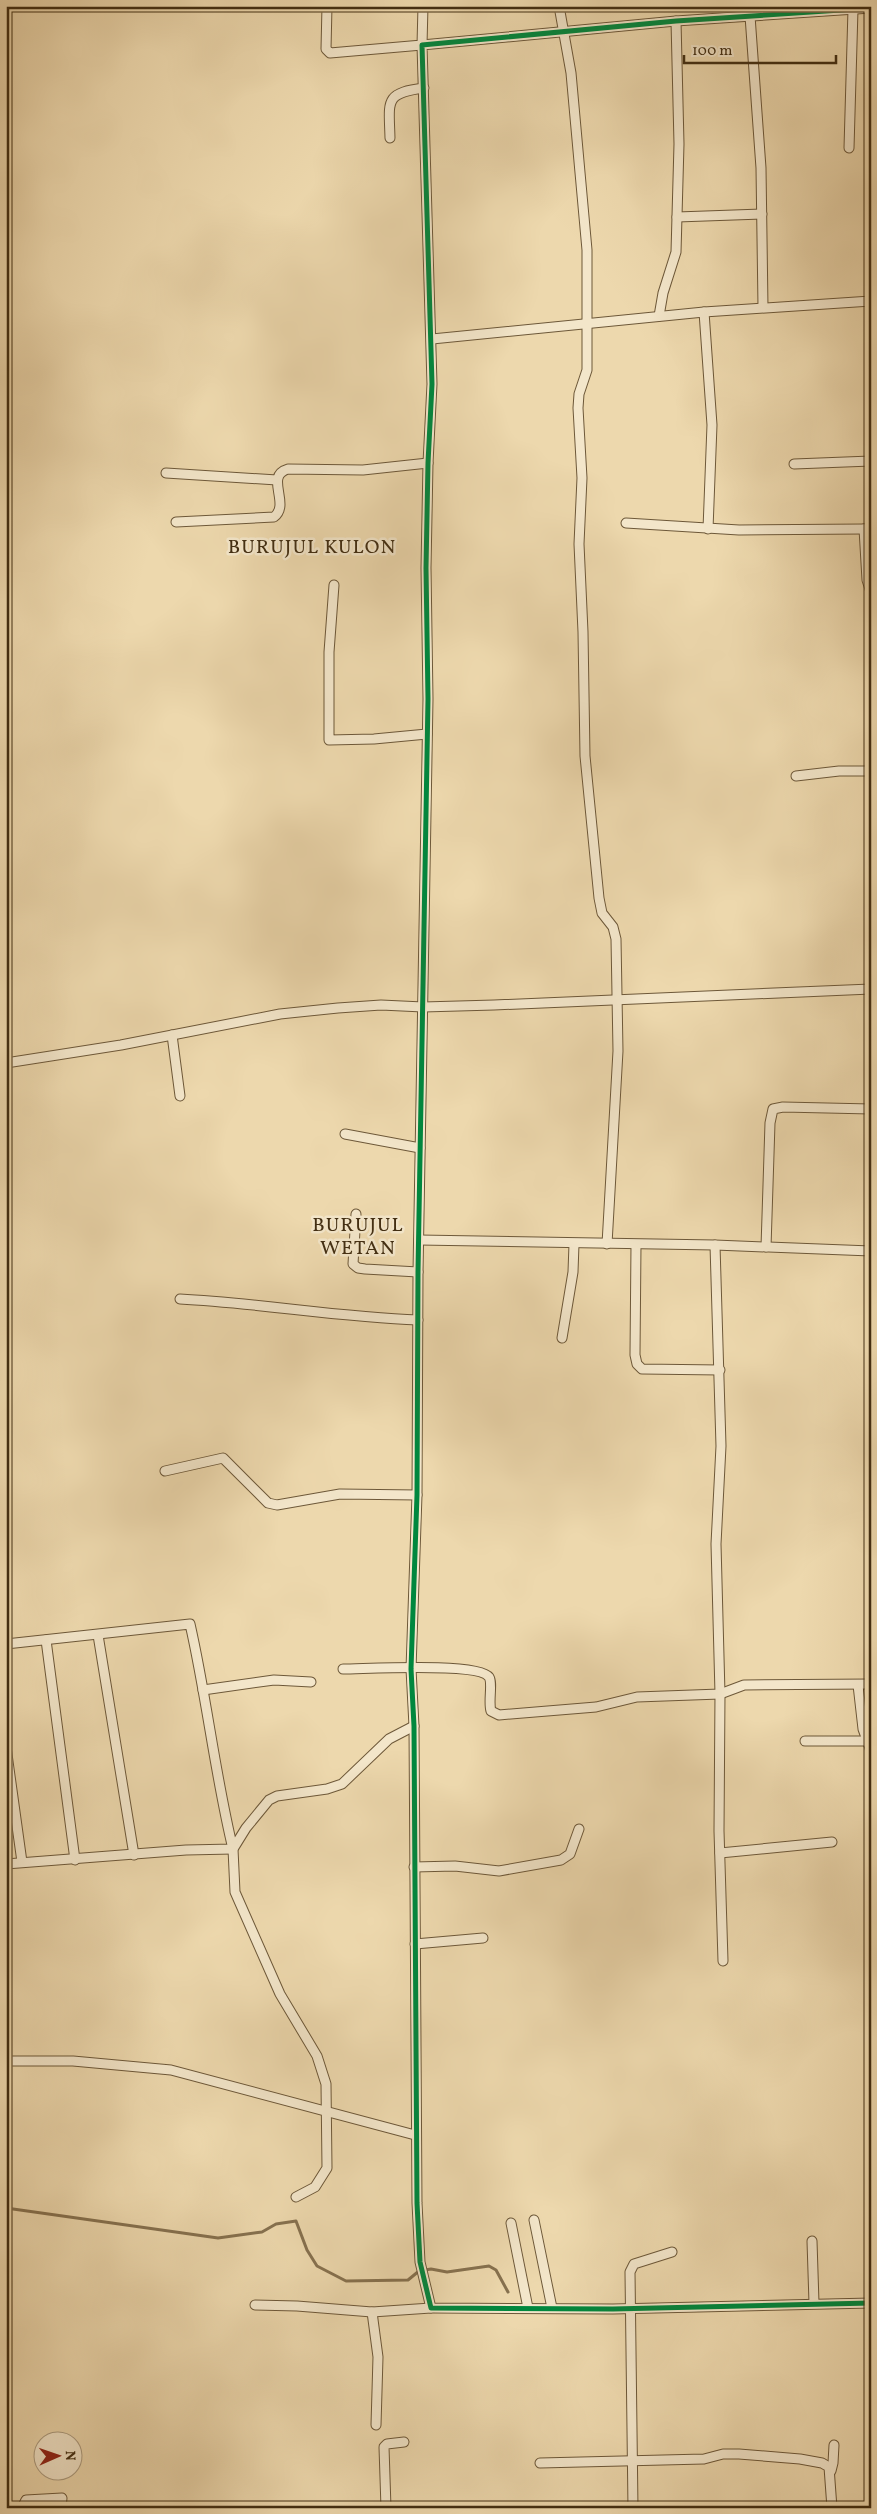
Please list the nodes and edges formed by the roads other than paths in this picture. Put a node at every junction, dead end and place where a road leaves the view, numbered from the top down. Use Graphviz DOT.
graph roads {
  1 [pos="327,6"];
  2 [pos="423,6"];
  3 [pos="559,6"];
  4 [pos="833,8"];
  5 [pos="871,8"];
  6 [pos="807,9"];
  7 [pos="853,9"];
  8 [pos="750,16"];
  9 [pos="676,21"];
  10 [pos="562,32"];
  11 [pos="422,45"];
  12 [pos="424,88"];
  13 [pos="390,138"];
  14 [pos="849,148"];
  15 [pos="762,214"];
  16 [pos="678,217"];
  17 [pos="871,301"];
  18 [pos="763,307"];
  19 [pos="704,312"];
  20 [pos="659,316"];
  21 [pos="587,322"];
  22 [pos="432,338"];
  23 [pos="871,461"];
  24 [pos="428,464"];
  25 [pos="794,464"];
  26 [pos="166,473"];
  27 [pos="277,480"];
  28 [pos="176,522"];
  29 [pos="626,524"];
  30 [pos="708,529"];
  31 [pos="867,529"];
  32 [pos="334,585"];
  33 [pos="871,592"];
  34 [pos="427,734"];
  35 [pos="871,771"];
  36 [pos="796,776"];
  37 [pos="871,990"];
  38 [pos="617,1000"];
  39 [pos="423,1007"];
  40 [pos="172,1035"];
  41 [pos="6,1063"];
  42 [pos="180,1096"];
  43 [pos="871,1109"];
  44 [pos="345,1134"];
  45 [pos="420,1148"];
  46 [pos="356,1214"];
  47 [pos="419,1240"];
  48 [pos="574,1244"];
  49 [pos="607,1244"];
  50 [pos="636,1245"];
  51 [pos="715,1245"];
  52 [pos="766,1247"];
  53 [pos="871,1250"];
  54 [pos="418,1272"];
  55 [pos="180,1300"];
  56 [pos="418,1320"];
  57 [pos="562,1338"];
  58 [pos="720,1370"];
  59 [pos="165,1471"];
  60 [pos="417,1495"];
  61 [pos="98,1634"];
  62 [pos="46,1640"];
  63 [pos="6,1644"];
  64 [pos="411,1669"];
  65 [pos="343,1670"];
  66 [pos="311,1682"];
  67 [pos="871,1684"];
  68 [pos="858,1685"];
  69 [pos="204,1690"];
  70 [pos="720,1694"];
  71 [pos="414,1726"];
  72 [pos="804,1741"];
  73 [pos="866,1741"];
  74 [pos="6,1747"];
  75 [pos="871,1751"];
  76 [pos="579,1829"];
  77 [pos="832,1842"];
  78 [pos="233,1850"];
  79 [pos="720,1853"];
  80 [pos="134,1855"];
  81 [pos="75,1860"];
  82 [pos="22,1862"];
  83 [pos="6,1864"];
  84 [pos="414,1867"];
  85 [pos="483,1938"];
  86 [pos="415,1944"];
  87 [pos="723,1962"];
  88 [pos="6,2061"];
  89 [pos="329,2113"];
  90 [pos="415,2135"];
  91 [pos="296,2197"];
  92 [pos="534,2220"];
  93 [pos="511,2223"];
  94 [pos="812,2241"];
  95 [pos="672,2252"];
  96 [pos="814,2303"];
  97 [pos="871,2303"];
  98 [pos="255,2305"];
  99 [pos="629,2307"];
  100 [pos="431,2308"];
  101 [pos="528,2308"];
  102 [pos="552,2308"];
  103 [pos="372,2312"];
  104 [pos="376,2424"];
  105 [pos="404,2442"];
  106 [pos="834,2445"];
  107 [pos="632,2461"];
  108 [pos="540,2464"];
  109 [pos="830,2470"];
  110 [pos="22,2508"];
  111 [pos="62,2508"];
  112 [pos="386,2508"];
  113 [pos="633,2508"];
  114 [pos="832,2508"];
  1 -- 11 [label="street"];
  2 -- 11 [label="street"];
  3 -- 10 [label="street"];
  4 -- 6 [label="street"];
  4 -- 7 [label="street"];
  5 -- 7 [label="street"];
  6 -- 8 [label="street"];
  7 -- 14 [label="street"];
  8 -- 9 [label="street"];
  8 -- 15 [label="street"];
  9 -- 10 [label="street"];
  9 -- 16 [label="street"];
  10 -- 11 [label="street"];
  10 -- 21 [label="street"];
  11 -- 12 [label="street"];
  12 -- 13 [label="street"];
  12 -- 22 [label="street"];
  15 -- 16 [label="street"];
  15 -- 18 [label="street"];
  16 -- 20 [label="street"];
  17 -- 18 [label="street"];
  18 -- 19 [label="street"];
  19 -- 20 [label="street"];
  19 -- 30 [label="street"];
  20 -- 21 [label="street"];
  21 -- 22 [label="street"];
  21 -- 38 [label="street"];
  22 -- 24 [label="street"];
  23 -- 25 [label="street"];
  24 -- 27 [label="street"];
  24 -- 34 [label="street"];
  26 -- 27 [label="street"];
  27 -- 28 [label="street"];
  29 -- 30 [label="street"];
  30 -- 31 [label="street"];
  31 -- 33 [label="street"];
  32 -- 34 [label="street"];
  34 -- 39 [label="street"];
  35 -- 36 [label="street"];
  37 -- 38 [label="street"];
  38 -- 39 [label="street"];
  38 -- 49 [label="street"];
  39 -- 40 [label="street"];
  39 -- 45 [label="street"];
  40 -- 41 [label="street"];
  40 -- 42 [label="street"];
  43 -- 52 [label="street"];
  44 -- 45 [label="street"];
  45 -- 47 [label="street"];
  46 -- 54 [label="street"];
  47 -- 48 [label="street"];
  47 -- 54 [label="street"];
  48 -- 49 [label="street"];
  48 -- 57 [label="street"];
  49 -- 50 [label="street"];
  50 -- 51 [label="street"];
  50 -- 58 [label="street"];
  51 -- 52 [label="street"];
  51 -- 58 [label="street"];
  52 -- 53 [label="street"];
  54 -- 56 [label="street"];
  55 -- 56 [label="street"];
  56 -- 60 [label="street"];
  58 -- 70 [label="street"];
  59 -- 60 [label="street"];
  60 -- 64 [label="street"];
  61 -- 62 [label="street"];
  61 -- 69 [label="street"];
  61 -- 80 [label="street"];
  62 -- 63 [label="street"];
  62 -- 81 [label="street"];
  64 -- 65 [label="street"];
  64 -- 70 [label="street"];
  64 -- 71 [label="street"];
  66 -- 69 [label="street"];
  67 -- 68 [label="street"];
  68 -- 70 [label="street"];
  68 -- 73 [label="street"];
  69 -- 78 [label="street"];
  70 -- 79 [label="street"];
  71 -- 78 [label="street"];
  71 -- 84 [label="street"];
  72 -- 73 [label="street"];
  73 -- 75 [label="street"];
  74 -- 82 [label="street"];
  76 -- 84 [label="street"];
  77 -- 79 [label="street"];
  78 -- 80 [label="street"];
  78 -- 89 [label="street"];
  79 -- 87 [label="street"];
  80 -- 81 [label="street"];
  81 -- 82 [label="street"];
  82 -- 83 [label="street"];
  84 -- 86 [label="street"];
  85 -- 86 [label="street"];
  86 -- 90 [label="street"];
  88 -- 89 [label="street"];
  89 -- 90 [label="street"];
  89 -- 91 [label="street"];
  90 -- 100 [label="street"];
  92 -- 102 [label="street"];
  93 -- 101 [label="street"];
  94 -- 96 [label="street"];
  95 -- 99 [label="street"];
  96 -- 97 [label="street"];
  96 -- 99 [label="street"];
  98 -- 103 [label="street"];
  99 -- 102 [label="street"];
  99 -- 107 [label="street"];
  100 -- 101 [label="street"];
  100 -- 103 [label="street"];
  101 -- 102 [label="street"];
  103 -- 104 [label="street"];
  105 -- 112 [label="street"];
  106 -- 109 [label="street"];
  107 -- 108 [label="street"];
  107 -- 109 [label="street"];
  107 -- 113 [label="street"];
  109 -- 114 [label="street"];
  110 -- 111 [label="street"];
}
